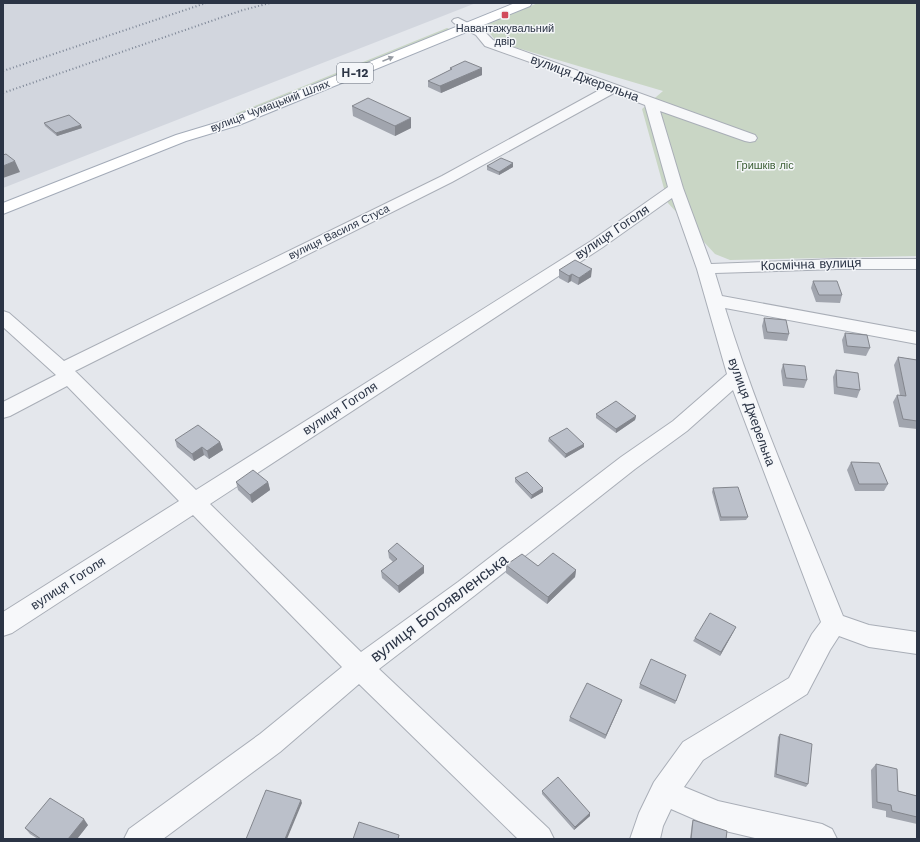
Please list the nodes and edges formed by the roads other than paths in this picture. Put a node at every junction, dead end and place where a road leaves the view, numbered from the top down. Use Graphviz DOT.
graph roads {
  1 [pos="502,3"];
  2 [pos="526,3"];
  3 [pos="464,23"];
  4 [pos="613,88"];
  5 [pos="652,103"];
  6 [pos="750,138"];
  7 [pos="676,188"];
  8 [pos="3,209"];
  9 [pos="917,264"];
  10 [pos="705,269"];
  11 [pos="714,300"];
  12 [pos="3,317"];
  13 [pos="917,338"];
  14 [pos="66,373"];
  15 [pos="738,375"];
  16 [pos="3,411"];
  17 [pos="195,501"];
  18 [pos="834,624"];
  19 [pos="3,625"];
  20 [pos="917,643"];
  21 [pos="360,668"];
  22 [pos="664,792"];
  23 [pos="139,839"];
  24 [pos="539,839"];
  25 [pos="645,839"];
  26 [pos="822,839"];
  1 -- 3 [label="main road, вулиця Чумацький Шлях / Н-12"];
  2 -- 3 [label="main road, вулиця Чумацький Шлях / Н-12"];
  3 -- 4 [label="street, вулиця Джерельна"];
  3 -- 8 [label="main road, вулиця Чумацький Шлях / Н-12"];
  4 -- 5 [label="street, вулиця Джерельна"];
  4 -- 14 [label="street, вулиця Василя Стуса"];
  5 -- 6 [label="street"];
  5 -- 7 [label="street, вулиця Джерельна"];
  7 -- 10 [label="street, вулиця Джерельна"];
  7 -- 17 [label="street, вулиця Гоголя"];
  9 -- 10 [label="street, Космічна вулиця"];
  10 -- 11 [label="street, вулиця Джерельна"];
  11 -- 13 [label="street"];
  11 -- 15 [label="street, вулиця Джерельна"];
  12 -- 14 [label="street"];
  14 -- 16 [label="street, вулиця Василя Стуса"];
  14 -- 17 [label="street"];
  15 -- 18 [label="street, вулиця Джерельна"];
  15 -- 21 [label="street, вулиця Богоявленська"];
  17 -- 19 [label="street, вулиця Гоголя"];
  17 -- 21 [label="street"];
  18 -- 20 [label="street"];
  18 -- 22 [label="street"];
  21 -- 23 [label="street, вулиця Богоявленська"];
  21 -- 24 [label="street"];
  22 -- 25 [label="street"];
  22 -- 26 [label="street"];
}
